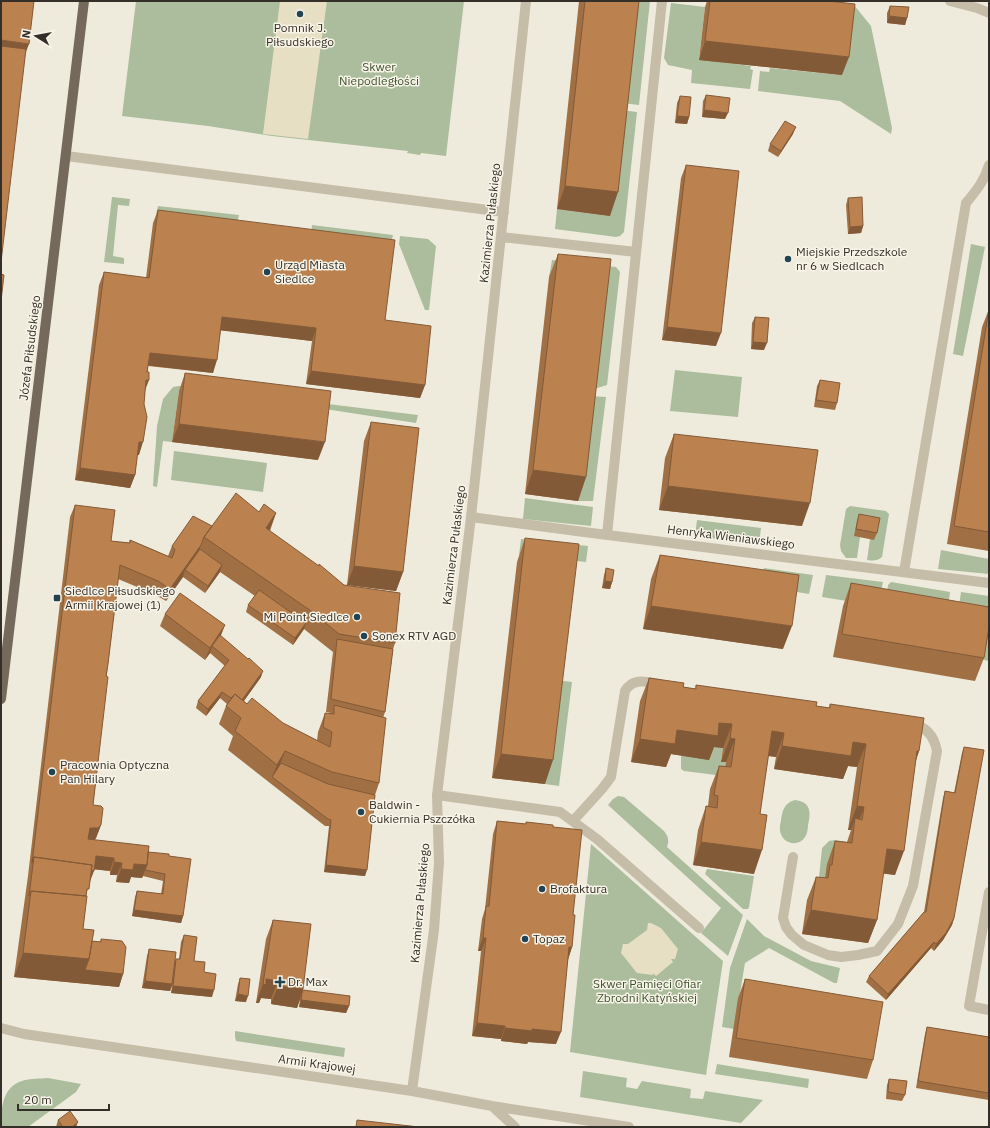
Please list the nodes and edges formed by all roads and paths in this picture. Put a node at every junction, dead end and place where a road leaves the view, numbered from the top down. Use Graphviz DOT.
graph roads {
  1 [pos="84,1"];
  2 [pos="526,1"];
  3 [pos="662,1"];
  4 [pos="950,1"];
  5 [pos="989,13"];
  6 [pos="66,156"];
  7 [pos="989,165"];
  8 [pos="504,212"];
  9 [pos="501,237"];
  10 [pos="636,252"];
  11 [pos="471,517"];
  12 [pos="607,535"];
  13 [pos="904,572"];
  14 [pos="989,583"];
  15 [pos="669,686"];
  16 [pos="1,699"];
  17 [pos="901,722"];
  18 [pos="437,795"];
  19 [pos="573,821"];
  20 [pos="793,857"];
  21 [pos="989,892"];
  22 [pos="698,928"];
  23 [pos="989,1010"];
  24 [pos="1,1028"];
  25 [pos="412,1091"];
  26 [pos="492,1106"];
  27 [pos="515,1127"];
  28 [pos="629,1127"];
  1 -- 6 [label="main road, Józefa Piłsudskiego"];
  2 -- 8 [label="street, Kazimierza Pułaskiego"];
  3 -- 10 [label="street"];
  4 -- 5 [label="street"];
  6 -- 8 [label="street"];
  6 -- 16 [label="main road, Józefa Piłsudskiego"];
  7 -- 13 [label="street"];
  8 -- 9 [label="street, Kazimierza Pułaskiego"];
  9 -- 10 [label="street"];
  9 -- 11 [label="street, Kazimierza Pułaskiego"];
  10 -- 12 [label="street"];
  11 -- 12 [label="street, Henryka Wieniawskiego"];
  11 -- 18 [label="street, Kazimierza Pułaskiego"];
  12 -- 13 [label="street, Henryka Wieniawskiego"];
  13 -- 14 [label="street, Henryka Wieniawskiego"];
  15 -- 19 [label="street"];
  17 -- 20 [label="street"];
  18 -- 19 [label="street"];
  18 -- 25 [label="street, Kazimierza Pułaskiego"];
  19 -- 22 [label="street"];
  21 -- 23 [label="street"];
  24 -- 25 [label="street, Armii Krajowej"];
  25 -- 26 [label="street, Armii Krajowej"];
  26 -- 27 [label="street"];
  26 -- 28 [label="street, Armii Krajowej"];
}
